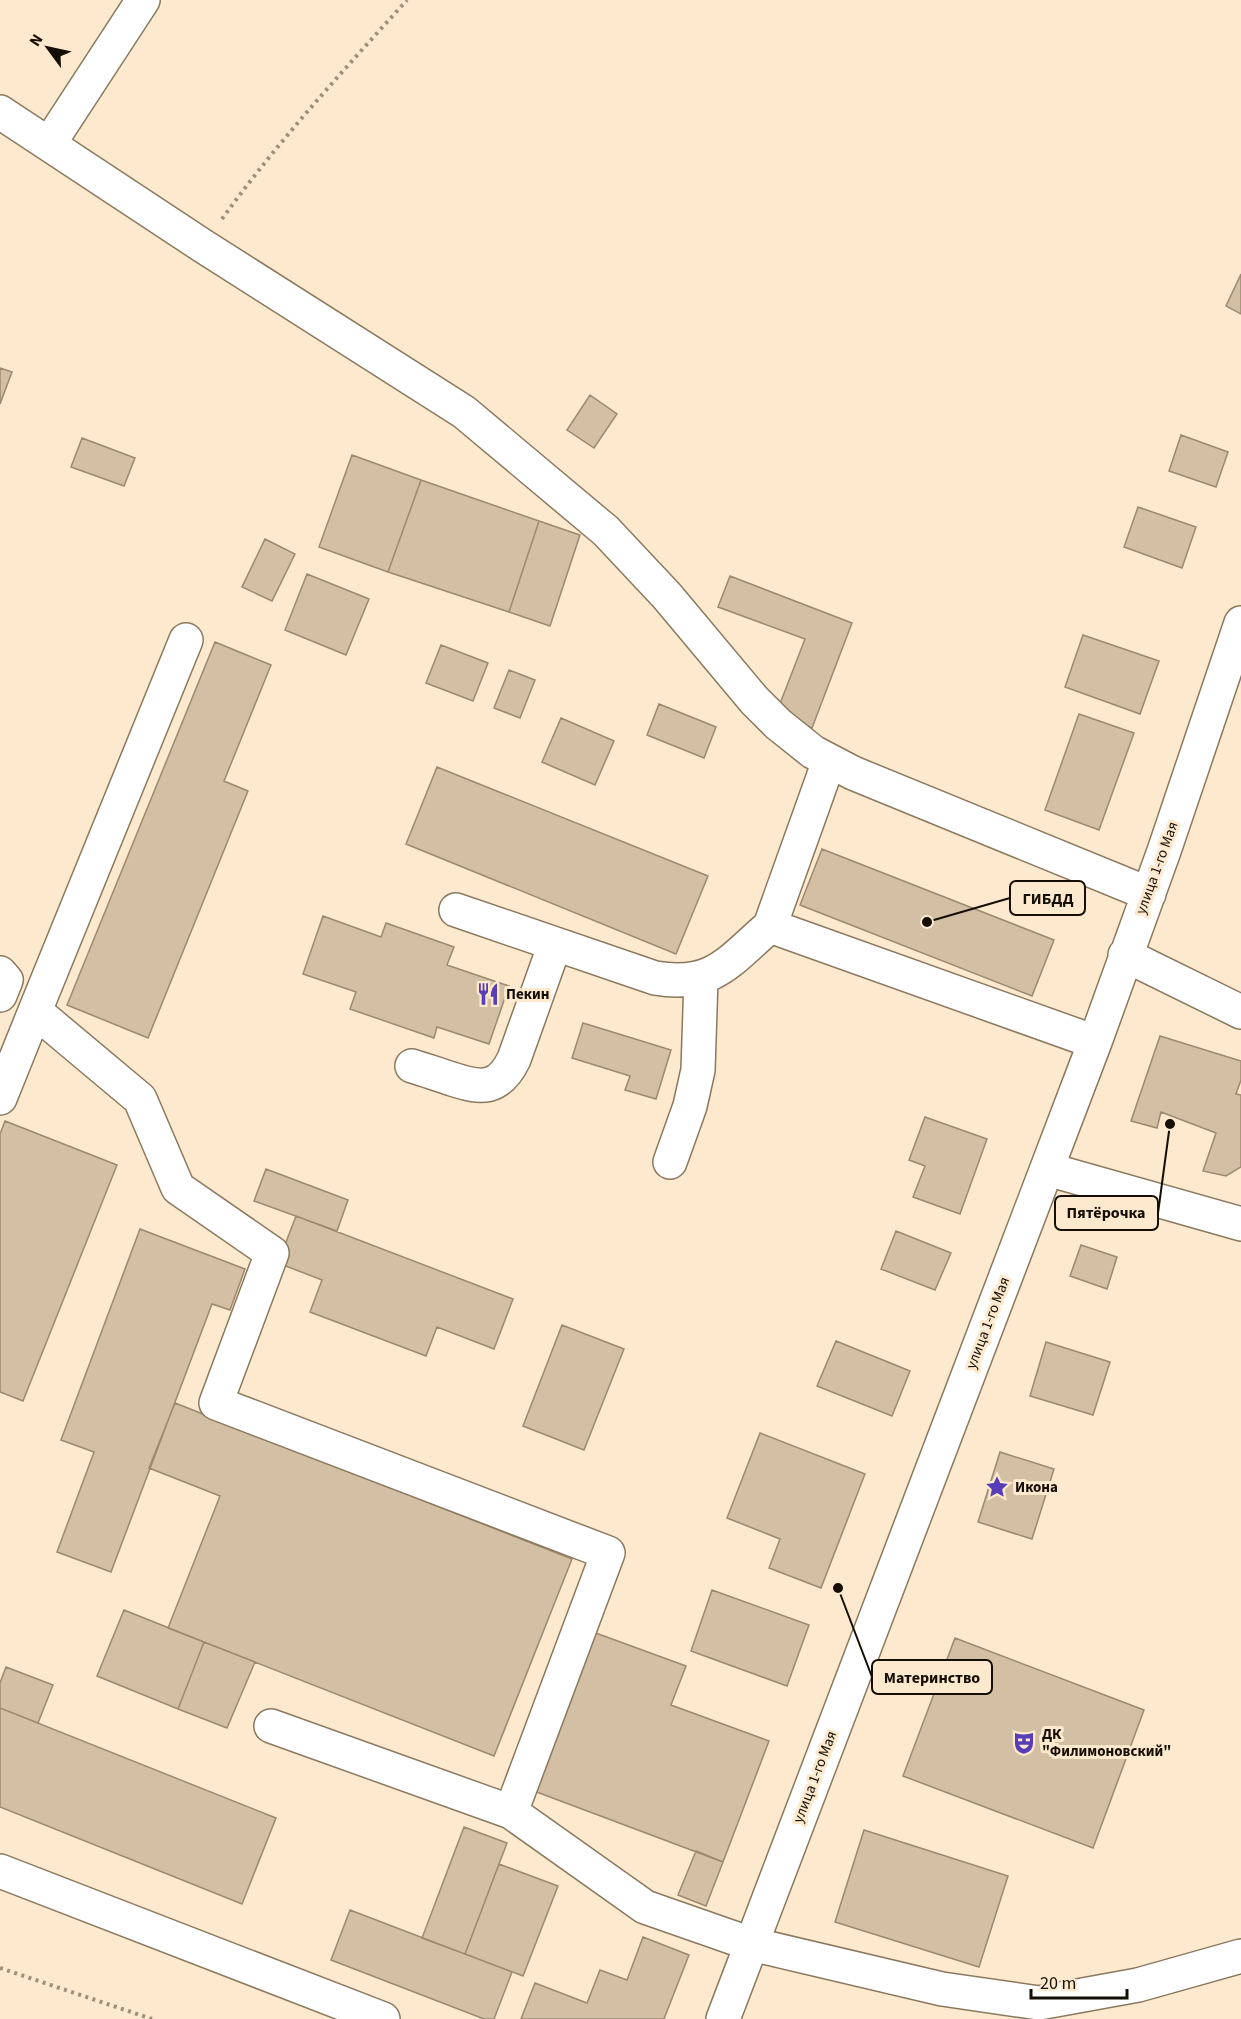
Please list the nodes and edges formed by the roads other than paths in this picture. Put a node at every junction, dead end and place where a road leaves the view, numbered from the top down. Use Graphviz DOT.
graph roads {
  1 [pos="143,0"];
  2 [pos="0,112"];
  3 [pos="49,144"];
  4 [pos="1241,623"];
  5 [pos="186,640"];
  6 [pos="829,761"];
  7 [pos="1149,894"];
  8 [pos="456,910"];
  9 [pos="770,927"];
  10 [pos="555,944"];
  11 [pos="1125,955"];
  12 [pos="0,973"];
  13 [pos="701,979"];
  14 [pos="0,995"];
  15 [pos="35,1011"];
  16 [pos="1241,1012"];
  17 [pos="1095,1042"];
  18 [pos="412,1066"];
  19 [pos="0,1098"];
  20 [pos="670,1162"];
  21 [pos="1047,1169"];
  22 [pos="1241,1224"];
  23 [pos="271,1726"];
  24 [pos="511,1812"];
  25 [pos="0,1871"];
  26 [pos="751,1944"];
  27 [pos="1241,1956"];
  28 [pos="383,2019"];
  29 [pos="723,2019"];
  1 -- 3 [label="street"];
  2 -- 3 [label="street"];
  3 -- 6 [label="street"];
  4 -- 7 [label="street, улица 1-го Мая"];
  5 -- 15 [label="street"];
  6 -- 7 [label="street"];
  6 -- 9 [label="street"];
  7 -- 11 [label="street, улица 1-го Мая"];
  8 -- 10 [label="street"];
  9 -- 13 [label="street"];
  9 -- 17 [label="street"];
  10 -- 13 [label="street"];
  10 -- 18 [label="street"];
  11 -- 16 [label="street"];
  11 -- 17 [label="street, улица 1-го Мая"];
  12 -- 14 [label="street"];
  13 -- 20 [label="street"];
  15 -- 19 [label="street"];
  15 -- 24 [label="street"];
  17 -- 21 [label="street, улица 1-го Мая"];
  21 -- 22 [label="street"];
  21 -- 26 [label="street, улица 1-го Мая"];
  23 -- 24 [label="street"];
  24 -- 26 [label="street"];
  25 -- 28 [label="street"];
  26 -- 27 [label="street"];
  26 -- 29 [label="street, улица 1-го Мая"];
}
